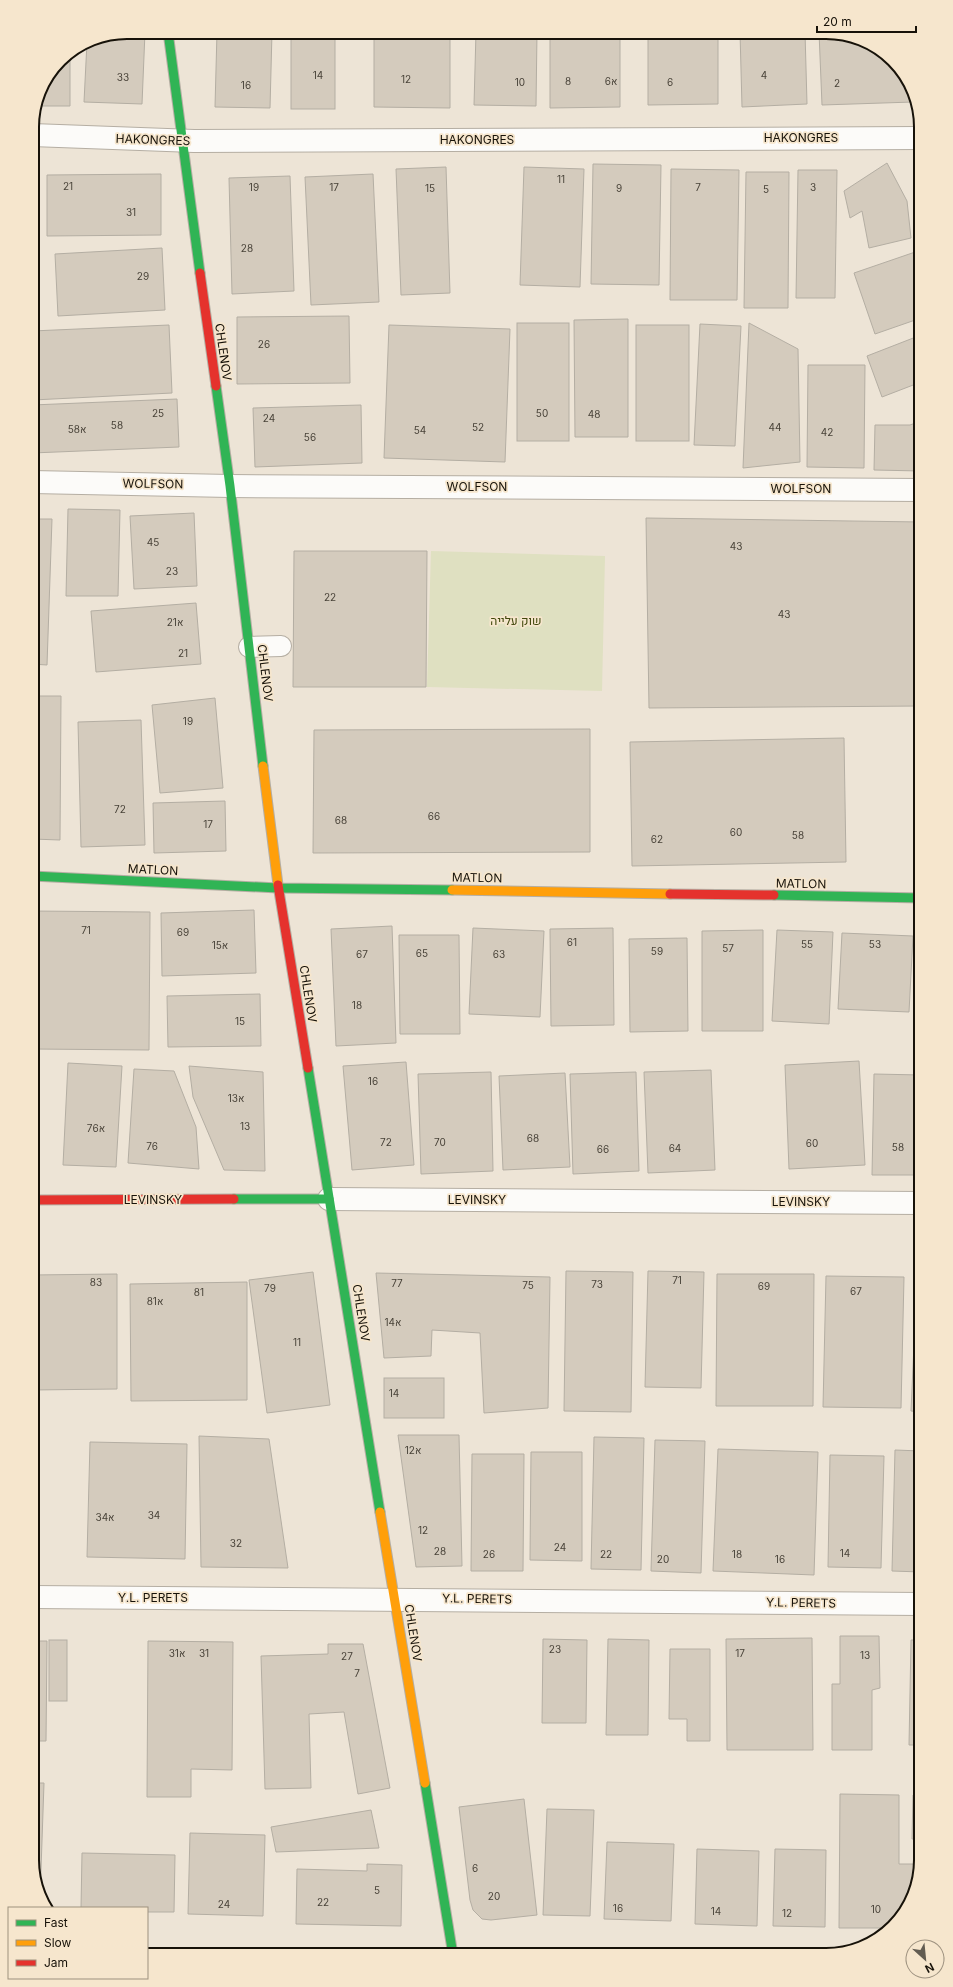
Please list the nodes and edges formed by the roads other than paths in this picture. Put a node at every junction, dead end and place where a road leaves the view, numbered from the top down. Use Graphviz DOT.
graph roads {
  1 [pos="169,39"];
  2 [pos="39,135"];
  3 [pos="914,138"];
  4 [pos="181,141"];
  5 [pos="39,482"];
  6 [pos="230,486"];
  7 [pos="914,490"];
  8 [pos="281,646"];
  9 [pos="249,647"];
  10 [pos="39,876"];
  11 [pos="278,888"];
  12 [pos="914,898"];
  13 [pos="329,1199"];
  14 [pos="39,1200"];
  15 [pos="914,1203"];
  16 [pos="39,1597"];
  17 [pos="396,1599"];
  18 [pos="914,1604"];
  19 [pos="452,1948"];
  1 -- 4 [label="street, CHLENOV"];
  2 -- 4 [label="street, HAKONGRES"];
  3 -- 4 [label="street, HAKONGRES"];
  4 -- 6 [label="street, CHLENOV"];
  5 -- 6 [label="street, WOLFSON"];
  6 -- 7 [label="street, WOLFSON"];
  6 -- 9 [label="street, CHLENOV"];
  8 -- 9 [label="lane"];
  9 -- 11 [label="street, CHLENOV"];
  10 -- 11 [label="street, MATLON"];
  11 -- 12 [label="street, MATLON"];
  11 -- 13 [label="street, CHLENOV"];
  13 -- 14 [label="street, LEVINSKY"];
  13 -- 15 [label="street, LEVINSKY"];
  13 -- 17 [label="street, CHLENOV"];
  16 -- 17 [label="street, Y.L. PERETS"];
  17 -- 18 [label="street, Y.L. PERETS"];
  17 -- 19 [label="street, CHLENOV"];
}
